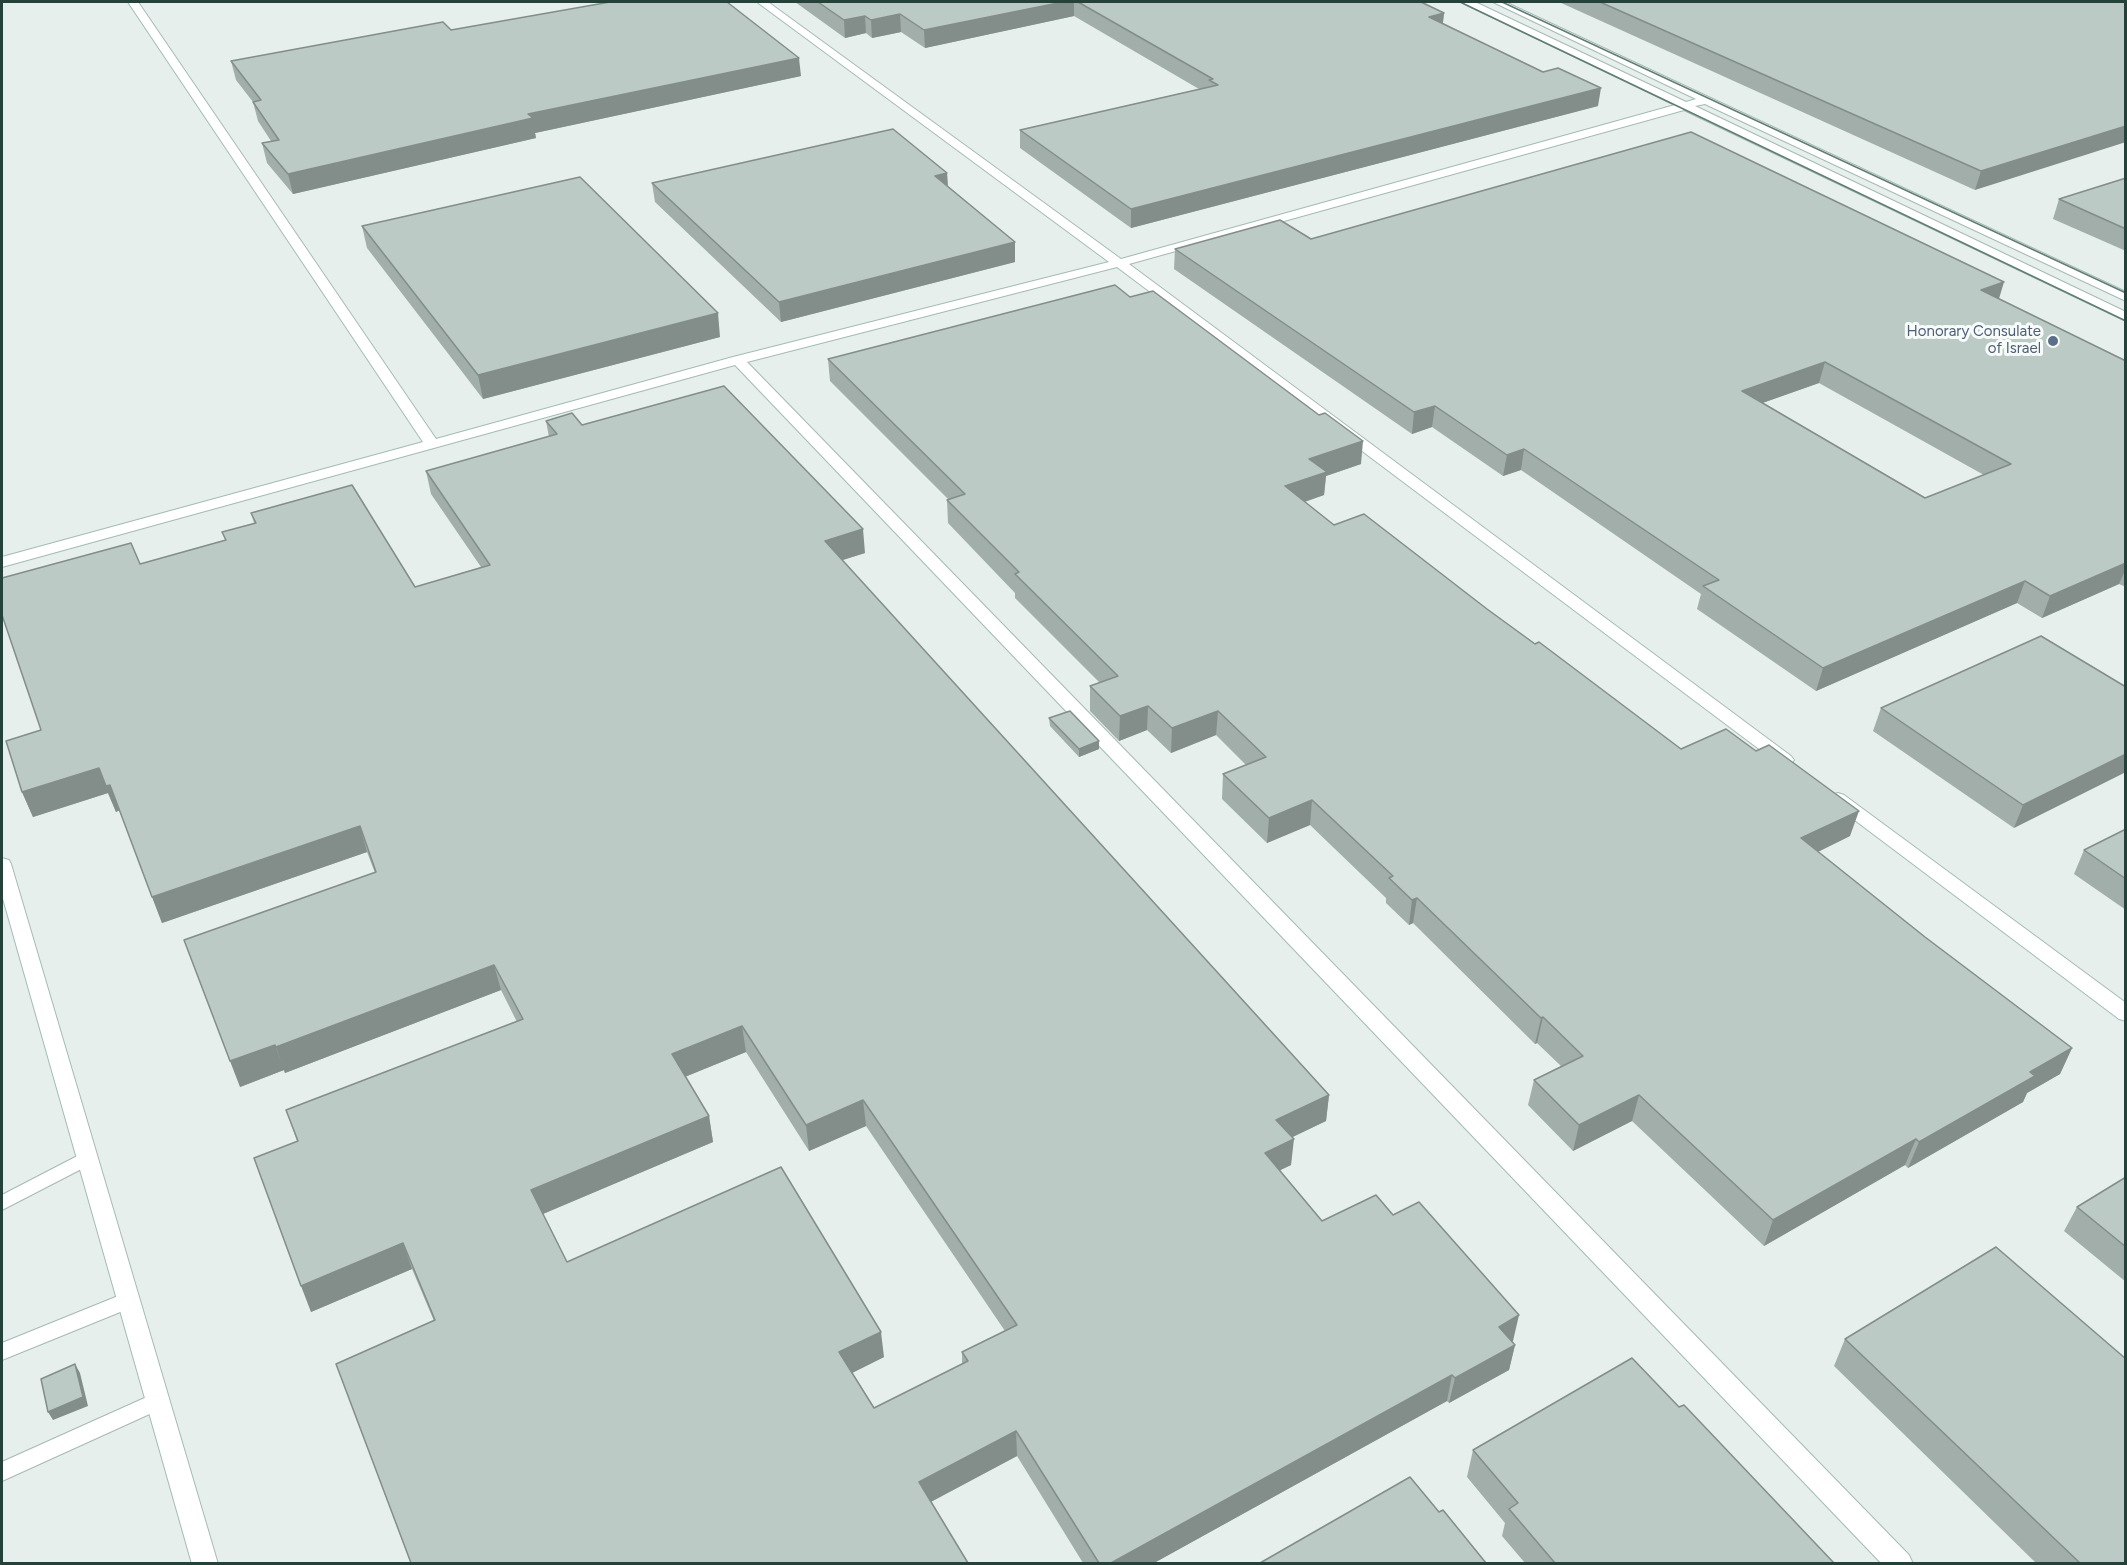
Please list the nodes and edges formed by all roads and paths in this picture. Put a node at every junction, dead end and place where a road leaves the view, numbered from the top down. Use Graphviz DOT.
graph roads {
  1 [pos="133,2"];
  2 [pos="762,2"];
  3 [pos="1468,2"];
  4 [pos="1498,2"];
  5 [pos="1706,100"];
  6 [pos="1686,105"];
  7 [pos="1119,263"];
  8 [pos="2126,297"];
  9 [pos="2126,317"];
  10 [pos="738,360"];
  11 [pos="432,444"];
  12 [pos="2,562"];
  13 [pos="1800,771"];
  14 [pos="1828,792"];
  15 [pos="2,864"];
  16 [pos="2126,1014"];
  17 [pos="87,1158"];
  18 [pos="2,1203"];
  19 [pos="128,1300"];
  20 [pos="2,1352"];
  21 [pos="158,1401"];
  22 [pos="2,1472"];
  23 [pos="205,1563"];
  24 [pos="1900,1563"];
  1 -- 11 [label="street"];
  2 -- 7 [label="street"];
  3 -- 6 [label="street"];
  4 -- 5 [label="street"];
  5 -- 6 [label="street"];
  5 -- 8 [label="street"];
  6 -- 7 [label="street"];
  6 -- 9 [label="street"];
  7 -- 10 [label="street"];
  7 -- 13 [label="street"];
  10 -- 11 [label="street"];
  10 -- 24 [label="street"];
  11 -- 12 [label="street"];
  14 -- 16 [label="street"];
  15 -- 17 [label="street"];
  17 -- 18 [label="lane"];
  17 -- 19 [label="street"];
  19 -- 20 [label="lane"];
  19 -- 21 [label="street"];
  21 -- 22 [label="lane"];
  21 -- 23 [label="street"];
}
